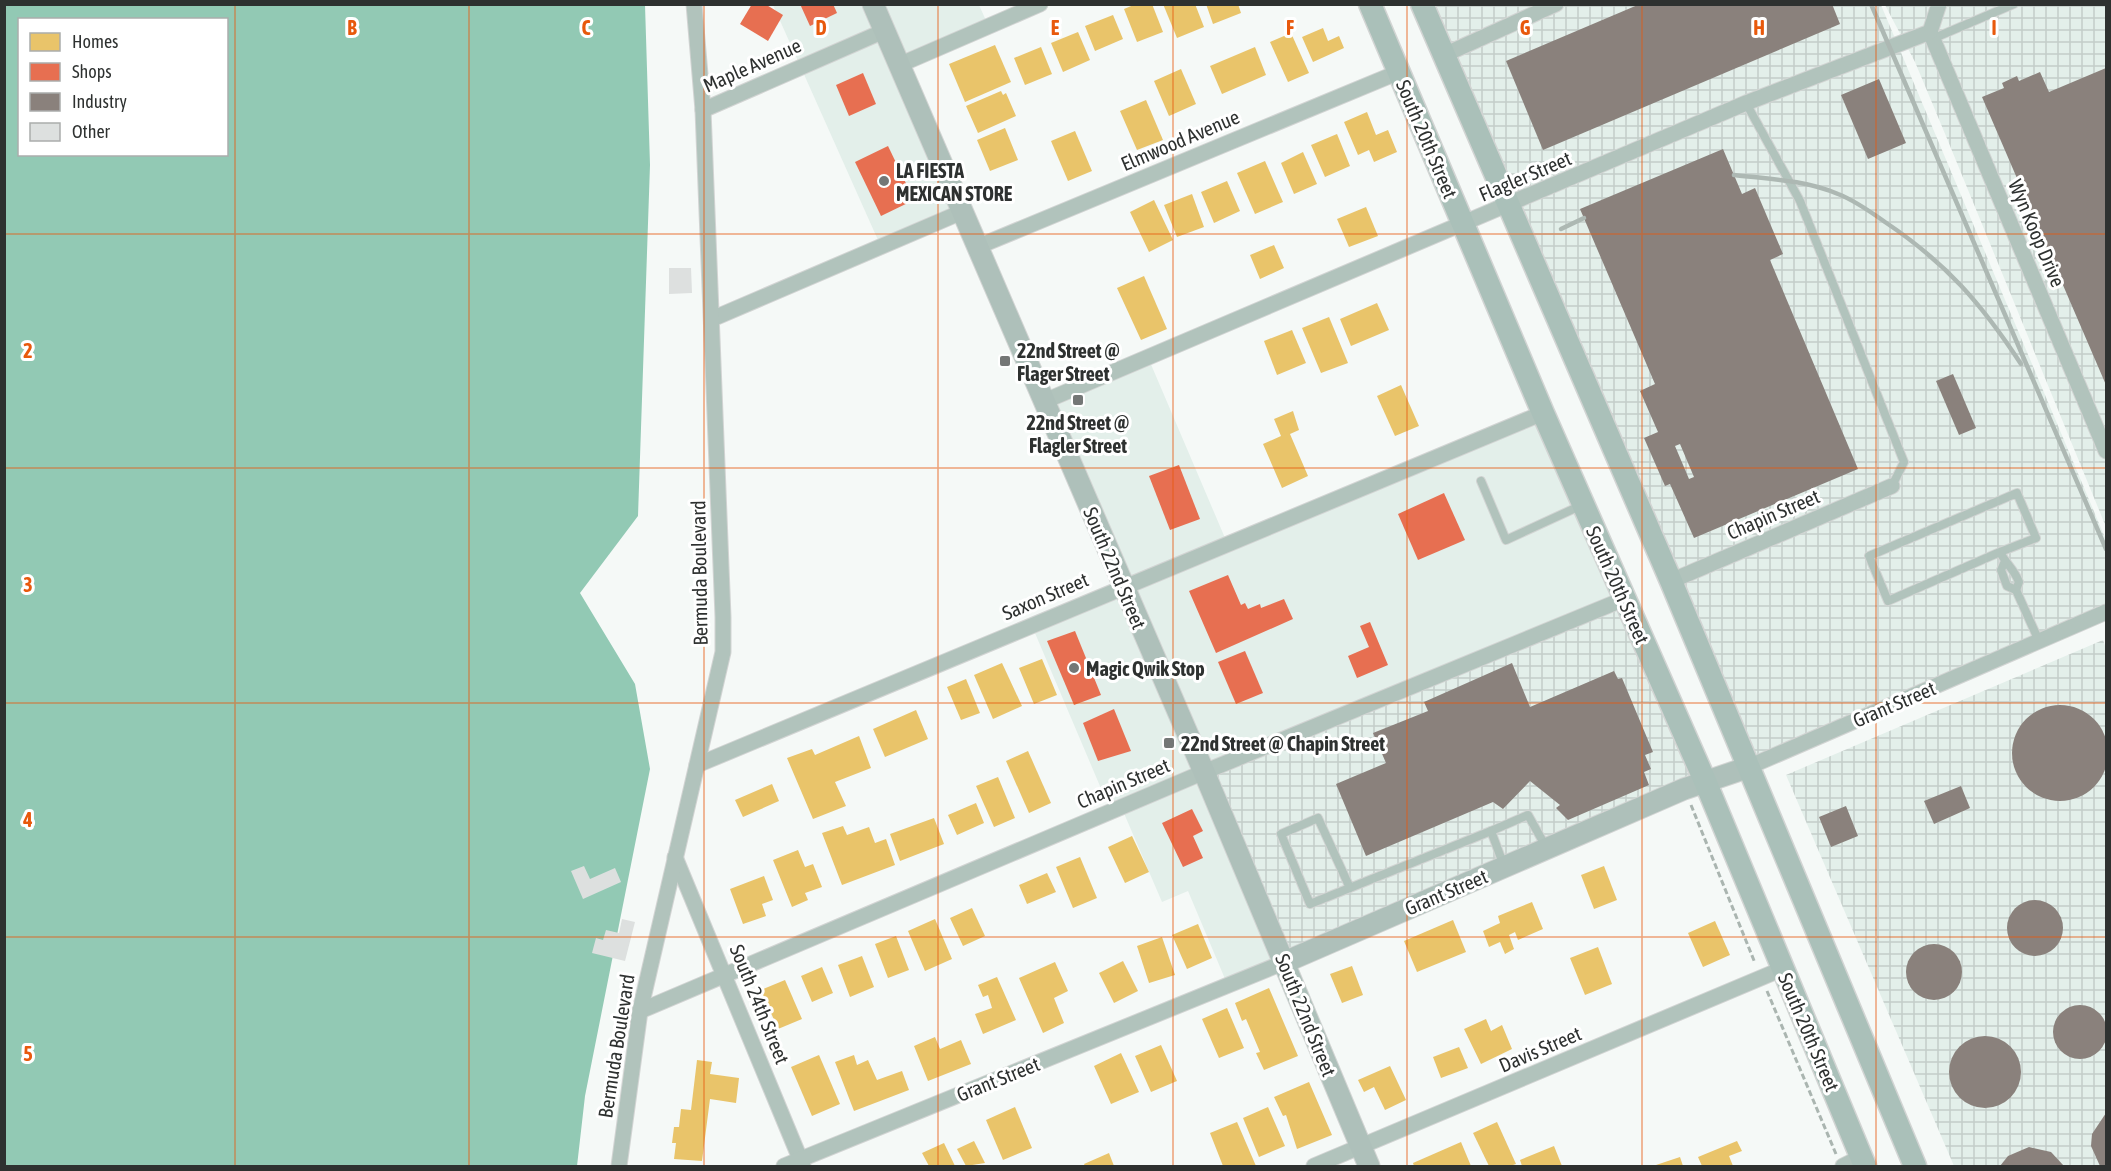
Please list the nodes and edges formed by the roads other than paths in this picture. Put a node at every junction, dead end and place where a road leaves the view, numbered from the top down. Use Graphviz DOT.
graph roads {
  1 [pos="694,4"];
  2 [pos="873,4"];
  3 [pos="1040,4"];
  4 [pos="1370,4"];
  5 [pos="1422,4"];
  6 [pos="1556,4"];
  7 [pos="1939,4"];
  8 [pos="2014,4"];
  9 [pos="884,31"];
  10 [pos="1931,36"];
  11 [pos="1444,55"];
  12 [pos="899,65"];
  13 [pos="1399,72"];
  14 [pos="1746,103"];
  15 [pos="703,110"];
  16 [pos="1508,207"];
  17 [pos="964,211"];
  18 [pos="1464,225"];
  19 [pos="977,247"];
  20 [pos="712,319"];
  21 [pos="1045,401"];
  22 [pos="1543,413"];
  23 [pos="2106,451"];
  24 [pos="1480,481"];
  25 [pos="1893,486"];
  26 [pos="1583,504"];
  27 [pos="2000,552"];
  28 [pos="2005,561"];
  29 [pos="1671,581"];
  30 [pos="1122,586"];
  31 [pos="2016,590"];
  32 [pos="1624,599"];
  33 [pos="2106,612"];
  34 [pos="2039,641"];
  35 [pos="697,765"];
  36 [pos="1746,768"];
  37 [pos="1204,772"];
  38 [pos="1705,781"];
  39 [pos="1491,831"];
  40 [pos="1546,849"];
  41 [pos="675,857"];
  42 [pos="1504,867"];
  43 [pos="1350,888"];
  44 [pos="1285,962"];
  45 [pos="1782,969"];
  46 [pos="725,973"];
  47 [pos="639,1011"];
  48 [pos="1365,1157"];
  49 [pos="802,1163"];
  50 [pos="1857,1163"];
  51 [pos="619,1167"];
  52 [pos="784,1167"];
  53 [pos="1314,1167"];
  54 [pos="1915,1167"];
  1 -- 15 [label="street, Bermuda Boulevard"];
  2 -- 9 [label="street, South 22nd Street"];
  3 -- 12 [label="street"];
  4 -- 13 [label="main road, South 20th Street"];
  5 -- 11 [label="main road"];
  6 -- 11 [label="street"];
  7 -- 10 [label="street"];
  8 -- 10 [label="lane"];
  9 -- 12 [label="street, South 22nd Street"];
  9 -- 15 [label="street, Maple Avenue"];
  10 -- 14 [label="street, Flagler Street"];
  10 -- 23 [label="street, Wyn Koop Drive"];
  11 -- 16 [label="main road"];
  12 -- 17 [label="street, South 22nd Street"];
  13 -- 18 [label="main road, South 20th Street"];
  13 -- 19 [label="street, Elmwood Avenue"];
  14 -- 16 [label="street, Flagler Street"];
  14 -- 25 [label="lane"];
  15 -- 20 [label="street, Bermuda Boulevard"];
  16 -- 18 [label="street, Flagler Street"];
  16 -- 29 [label="main road"];
  17 -- 19 [label="street, South 22nd Street"];
  17 -- 20 [label="street"];
  18 -- 21 [label="street, Flagler Street"];
  18 -- 22 [label="main road, South 20th Street"];
  19 -- 21 [label="street, South 22nd Street"];
  20 -- 35 [label="street, Bermuda Boulevard"];
  21 -- 30 [label="street, South 22nd Street"];
  22 -- 26 [label="main road, South 20th Street"];
  22 -- 30 [label="street, Saxon Street"];
  24 -- 26 [label="lane"];
  25 -- 29 [label="street, Chapin Street"];
  26 -- 32 [label="main road, South 20th Street"];
  27 -- 27 [label="lane"];
  27 -- 28 [label="lane"];
  28 -- 31 [label="lane"];
  28 -- 31 [label="lane"];
  29 -- 36 [label="main road"];
  30 -- 35 [label="street, Saxon Street"];
  30 -- 37 [label="street, South 22nd Street"];
  31 -- 34 [label="lane"];
  32 -- 37 [label="street, Chapin Street"];
  32 -- 38 [label="main road, South 20th Street"];
  33 -- 34 [label="street, Grant Street"];
  34 -- 36 [label="street, Grant Street"];
  35 -- 41 [label="street, Bermuda Boulevard"];
  36 -- 38 [label="street, Grant Street"];
  36 -- 54 [label="main road"];
  37 -- 44 [label="street, South 22nd Street"];
  37 -- 46 [label="street, Chapin Street"];
  38 -- 40 [label="street, Grant Street"];
  38 -- 45 [label="main road, South 20th Street"];
  39 -- 40 [label="lane"];
  39 -- 42 [label="lane"];
  39 -- 43 [label="lane"];
  40 -- 42 [label="street, Grant Street"];
  41 -- 46 [label="street, South 24th Street"];
  41 -- 47 [label="street, Bermuda Boulevard"];
  42 -- 44 [label="street, Grant Street"];
  43 -- 43 [label="lane"];
  44 -- 48 [label="street, South 22nd Street"];
  44 -- 49 [label="street, Grant Street"];
  45 -- 48 [label="street, Davis Street"];
  45 -- 50 [label="main road, South 20th Street"];
  46 -- 47 [label="street, Chapin Street"];
  46 -- 49 [label="street, South 24th Street"];
  47 -- 51 [label="street, Bermuda Boulevard"];
  48 -- 53 [label="street, Davis Street"];
  49 -- 52 [label="street, Grant Street"];
}
